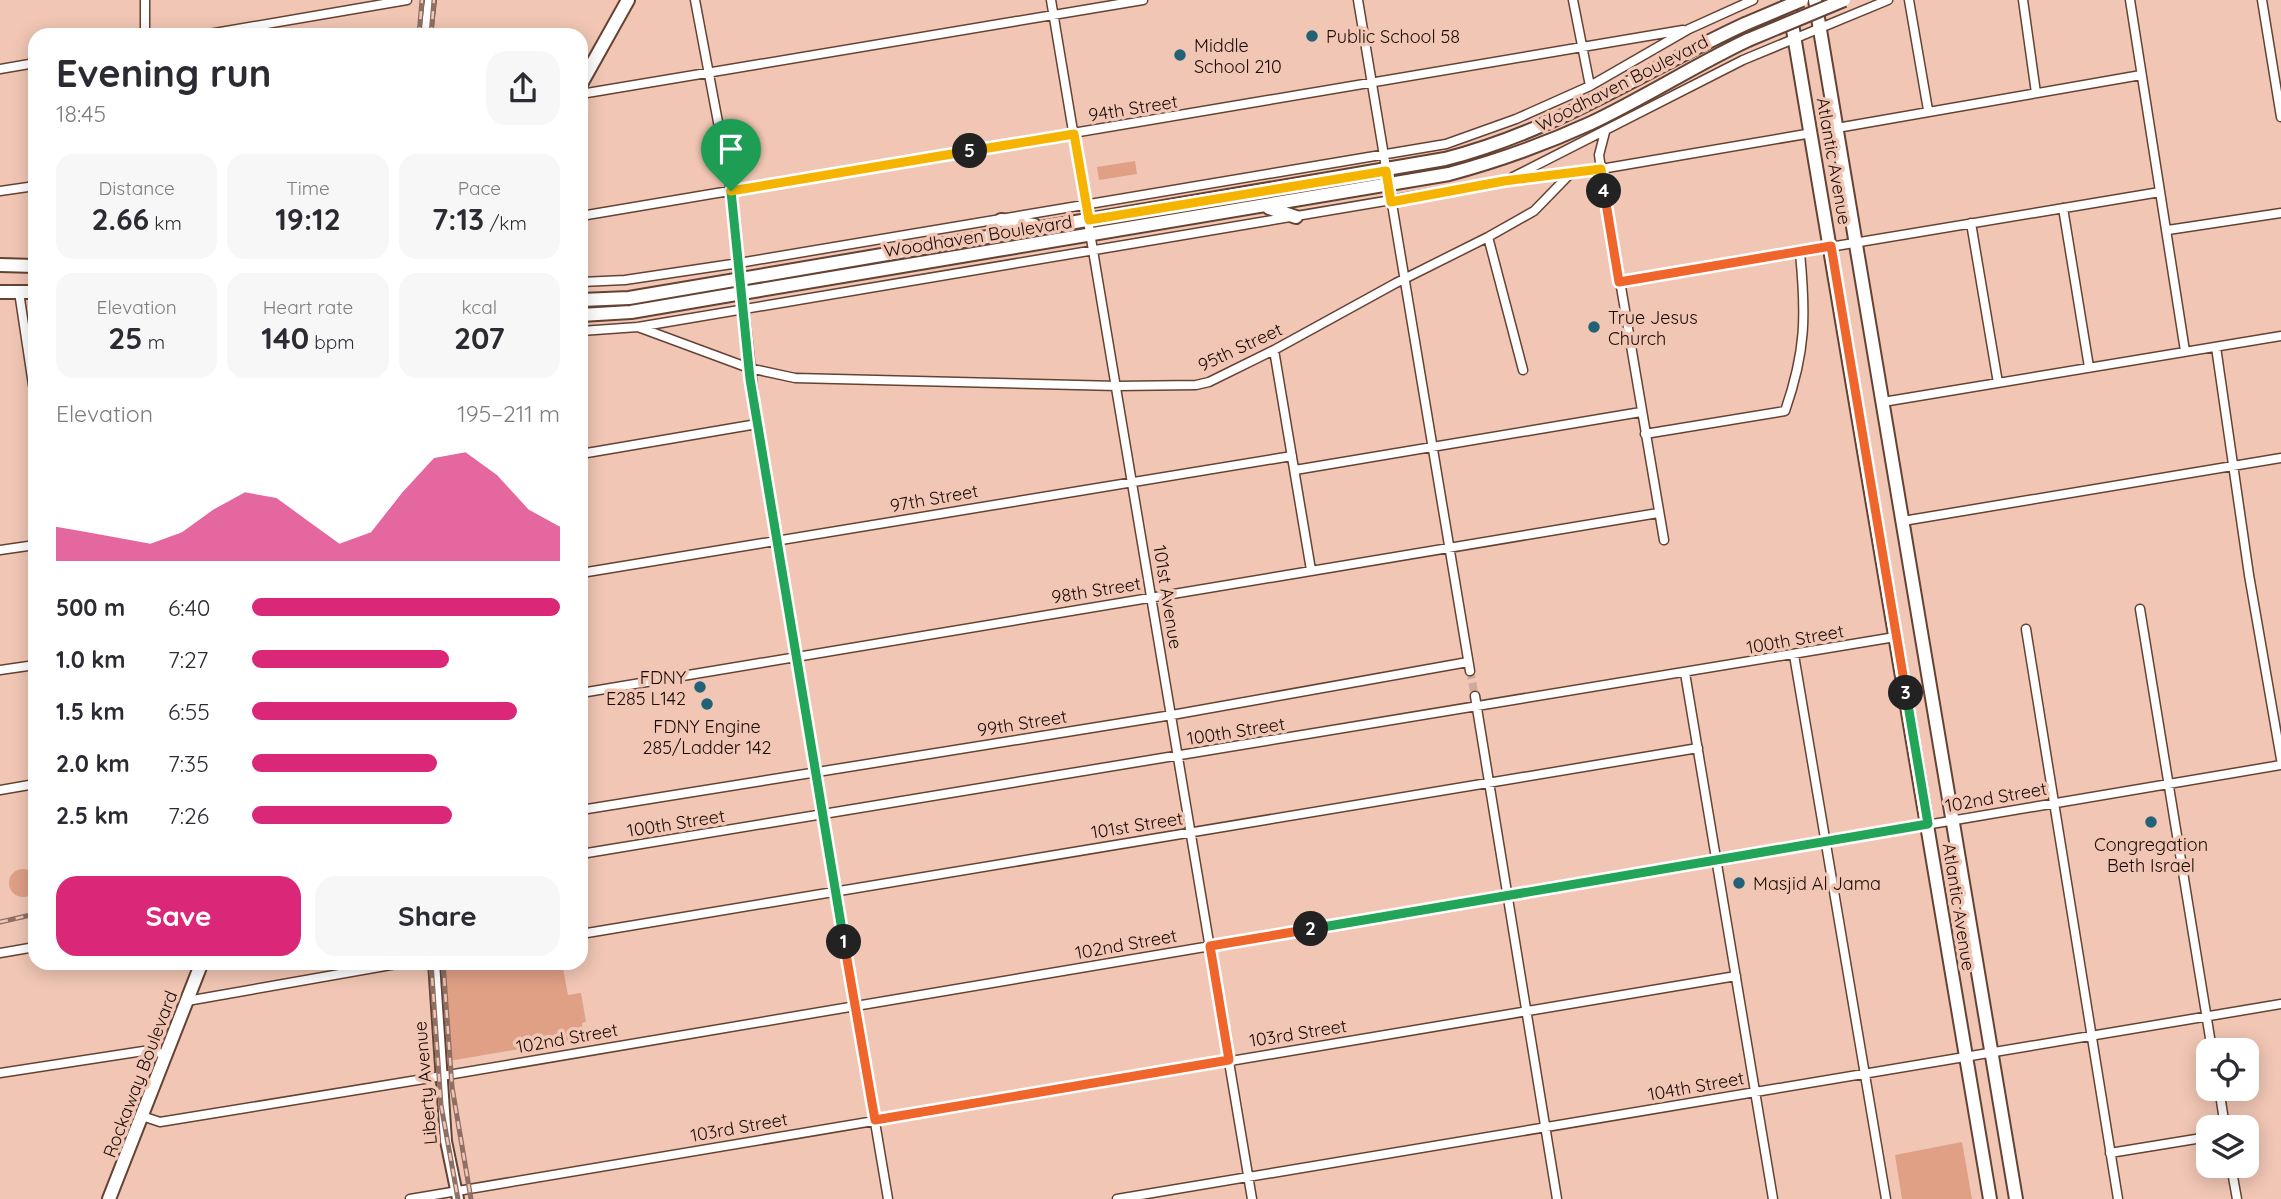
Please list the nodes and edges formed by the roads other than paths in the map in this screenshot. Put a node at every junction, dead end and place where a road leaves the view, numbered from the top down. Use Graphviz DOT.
graph roads {
  1 [pos="145,0"];
  2 [pos="407,0"];
  3 [pos="430,0"];
  4 [pos="628,0"];
  5 [pos="695,0"];
  6 [pos="1051,0"];
  7 [pos="1143,0"];
  8 [pos="1358,0"];
  9 [pos="1573,0"];
  10 [pos="1753,0"];
  11 [pos="1788,0"];
  12 [pos="1801,0"];
  13 [pos="1815,0"];
  14 [pos="1844,0"];
  15 [pos="1888,0"];
  16 [pos="1909,0"];
  17 [pos="2023,0"];
  18 [pos="2130,0"];
  19 [pos="2262,0"];
  20 [pos="1054,15"];
  21 [pos="1819,27"];
  22 [pos="145,28"];
  23 [pos="244,28"];
  24 [pos="427,28"];
  25 [pos="1689,29"];
  26 [pos="1794,40"];
  27 [pos="1581,49"];
  28 [pos="28,64"];
  29 [pos="0,69"];
  30 [pos="588,71"];
  31 [pos="711,72"];
  32 [pos="2141,75"];
  33 [pos="1372,84"];
  34 [pos="1590,86"];
  35 [pos="588,93"];
  36 [pos="2036,93"];
  37 [pos="1928,110"];
  38 [pos="2281,117"];
  39 [pos="1837,128"];
  40 [pos="1605,132"];
  41 [pos="1812,133"];
  42 [pos="1074,134"];
  43 [pos="1384,155"];
  44 [pos="1601,169"];
  45 [pos="1386,171"];
  46 [pos="1572,172"];
  47 [pos="1504,181"];
  48 [pos="1388,186"];
  49 [pos="28,187"];
  50 [pos="0,191"];
  51 [pos="731,191"];
  52 [pos="2160,192"];
  53 [pos="1391,202"];
  54 [pos="1087,205"];
  55 [pos="1265,206"];
  56 [pos="2063,208"];
  57 [pos="2281,213"];
  58 [pos="588,215"];
  59 [pos="1296,217"];
  60 [pos="1001,220"];
  61 [pos="1089,220"];
  62 [pos="1971,223"];
  63 [pos="1045,227"];
  64 [pos="2168,230"];
  65 [pos="1092,235"];
  66 [pos="1488,237"];
  67 [pos="1857,242"];
  68 [pos="1831,246"];
  69 [pos="1094,250"];
  70 [pos="1800,253"];
  71 [pos="739,263"];
  72 [pos="0,265"];
  73 [pos="28,266"];
  74 [pos="741,278"];
  75 [pos="1405,278"];
  76 [pos="588,282"];
  77 [pos="1619,282"];
  78 [pos="0,292"];
  79 [pos="19,292"];
  80 [pos="28,292"];
  81 [pos="742,293"];
  82 [pos="588,300"];
  83 [pos="744,310"];
  84 [pos="588,315"];
  85 [pos="638,327"];
  86 [pos="588,331"];
  87 [pos="2281,336"];
  88 [pos="2216,347"];
  89 [pos="1274,350"];
  90 [pos="2185,351"];
  91 [pos="28,352"];
  92 [pos="2089,367"];
  93 [pos="749,368"];
  94 [pos="1523,370"];
  95 [pos="1998,383"];
  96 [pos="1117,386"];
  97 [pos="1883,402"];
  98 [pos="1641,412"];
  99 [pos="757,424"];
  100 [pos="1645,433"];
  101 [pos="1432,447"];
  102 [pos="588,453"];
  103 [pos="1293,456"];
  104 [pos="2281,457"];
  105 [pos="2232,466"];
  106 [pos="1295,470"];
  107 [pos="1132,481"];
  108 [pos="1658,513"];
  109 [pos="1903,522"];
  110 [pos="777,540"];
  111 [pos="1664,540"];
  112 [pos="28,546"];
  113 [pos="1448,548"];
  114 [pos="0,550"];
  115 [pos="1311,570"];
  116 [pos="588,572"];
  117 [pos="1152,597"];
  118 [pos="2140,609"];
  119 [pos="2026,629"];
  120 [pos="1895,637"];
  121 [pos="1794,655"];
  122 [pos="796,657"];
  123 [pos="28,666"];
  124 [pos="0,670"];
  125 [pos="1685,673"];
  126 [pos="588,691"];
  127 [pos="1475,696"];
  128 [pos="1476,706"];
  129 [pos="1171,715"];
  130 [pos="1698,748"];
  131 [pos="1178,756"];
  132 [pos="2281,759"];
  133 [pos="2281,765"];
  134 [pos="815,772"];
  135 [pos="1489,782"];
  136 [pos="2168,784"];
  137 [pos="28,785"];
  138 [pos="0,790"];
  139 [pos="2053,803"];
  140 [pos="588,809"];
  141 [pos="822,815"];
  142 [pos="1953,820"];
  143 [pos="1928,824"];
  144 [pos="1191,832"];
  145 [pos="1826,843"];
  146 [pos="588,853"];
  147 [pos="1716,862"];
  148 [pos="835,892"];
  149 [pos="1507,897"];
  150 [pos="588,933"];
  151 [pos="1210,946"];
  152 [pos="28,948"];
  153 [pos="0,953"];
  154 [pos="199,970"];
  155 [pos="363,970"];
  156 [pos="434,970"];
  157 [pos="1736,976"];
  158 [pos="187,1001"];
  159 [pos="2281,1004"];
  160 [pos="855,1006"];
  161 [pos="1526,1011"];
  162 [pos="2207,1017"];
  163 [pos="2093,1036"];
  164 [pos="2210,1038"];
  165 [pos="1992,1053"];
  166 [pos="166,1055"];
  167 [pos="1966,1056"];
  168 [pos="1229,1060"];
  169 [pos="0,1073"];
  170 [pos="1866,1074"];
  171 [pos="440,1076"];
  172 [pos="1755,1092"];
  173 [pos="142,1116"];
  174 [pos="875,1120"];
  175 [pos="1546,1128"];
  176 [pos="2196,1139"];
  177 [pos="2110,1153"];
  178 [pos="1248,1177"];
  179 [pos="2233,1178"];
  180 [pos="457,1195"];
  181 [pos="109,1199"];
  182 [pos="410,1199"];
  183 [pos="888,1199"];
  184 [pos="1117,1199"];
  185 [pos="1252,1199"];
  186 [pos="1557,1199"];
  187 [pos="1773,1199"];
  188 [pos="1886,1199"];
  189 [pos="1990,1199"];
  190 [pos="2016,1199"];
  191 [pos="2118,1199"];
  192 [pos="2237,1199"];
  1 -- 22 [label="street"];
  2 -- 23 [label="street"];
  3 -- 24 [label="street"];
  4 -- 30 [label="main road"];
  5 -- 31 [label="street"];
  6 -- 20 [label="street, 101st Avenue"];
  7 -- 20 [label="street"];
  8 -- 33 [label="street"];
  9 -- 27 [label="street"];
  10 -- 25 [label="street, Woodhaven Boulevard"];
  11 -- 26 [label="main road, Atlantic Avenue"];
  12 -- 45 [label="main road, Woodhaven Boulevard, bridge"];
  13 -- 21 [label="main road, Atlantic Avenue"];
  14 -- 48 [label="main road, Woodhaven Boulevard, bridge"];
  15 -- 21 [label="street, Woodhaven Boulevard"];
  16 -- 37 [label="street"];
  17 -- 36 [label="street"];
  18 -- 32 [label="street"];
  19 -- 38 [label="street"];
  20 -- 31 [label="street"];
  20 -- 42 [label="street, 101st Avenue"];
  21 -- 26 [label="street, Woodhaven Boulevard"];
  21 -- 39 [label="main road, Atlantic Avenue"];
  25 -- 27 [label="street, 94th Street"];
  25 -- 34 [label="street, Woodhaven Boulevard"];
  26 -- 40 [label="street, Woodhaven Boulevard"];
  26 -- 41 [label="main road, Atlantic Avenue"];
  27 -- 33 [label="street, 94th Street"];
  27 -- 34 [label="street"];
  28 -- 29 [label="street"];
  31 -- 35 [label="street"];
  31 -- 51 [label="street"];
  32 -- 36 [label="street"];
  32 -- 52 [label="street"];
  33 -- 42 [label="street, 94th Street"];
  33 -- 43 [label="street"];
  34 -- 43 [label="street, Woodhaven Boulevard"];
  36 -- 37 [label="street"];
  37 -- 39 [label="street"];
  39 -- 67 [label="main road, Atlantic Avenue"];
  40 -- 44 [label="street"];
  40 -- 47 [label="street, Woodhaven Boulevard"];
  41 -- 44 [label="street"];
  41 -- 68 [label="main road, Atlantic Avenue"];
  42 -- 51 [label="street, 94th Street"];
  42 -- 54 [label="street, 101st Avenue"];
  43 -- 45 [label="street"];
  43 -- 54 [label="street, Woodhaven Boulevard"];
  44 -- 46 [label="street"];
  44 -- 77 [label="street"];
  45 -- 48 [label="street"];
  45 -- 61 [label="main road, Woodhaven Boulevard"];
  46 -- 47 [label="street, Woodhaven Boulevard"];
  46 -- 66 [label="street, 95th Street"];
  47 -- 53 [label="street, Woodhaven Boulevard"];
  48 -- 53 [label="street"];
  48 -- 55 [label="main road, Woodhaven Boulevard"];
  49 -- 50 [label="street"];
  51 -- 58 [label="street, 94th Street"];
  51 -- 71 [label="street"];
  52 -- 56 [label="street"];
  52 -- 64 [label="street"];
  53 -- 59 [label="street, Woodhaven Boulevard"];
  53 -- 75 [label="street"];
  54 -- 60 [label="street, Woodhaven Boulevard"];
  54 -- 61 [label="street, 101st Avenue"];
  55 -- 59 [label="main road"];
  55 -- 65 [label="main road, Woodhaven Boulevard"];
  56 -- 62 [label="street"];
  56 -- 92 [label="street"];
  57 -- 64 [label="street"];
  59 -- 69 [label="street, Woodhaven Boulevard"];
  60 -- 63 [label="main road"];
  60 -- 71 [label="street, Woodhaven Boulevard"];
  61 -- 63 [label="main road, Woodhaven Boulevard"];
  61 -- 65 [label="street, 101st Avenue"];
  62 -- 67 [label="street"];
  62 -- 95 [label="street"];
  63 -- 74 [label="main road, Woodhaven Boulevard"];
  64 -- 90 [label="street"];
  65 -- 69 [label="street, 101st Avenue"];
  65 -- 81 [label="main road, Woodhaven Boulevard"];
  66 -- 75 [label="street, 95th Street"];
  66 -- 94 [label="street"];
  67 -- 68 [label="street"];
  67 -- 97 [label="main road, Atlantic Avenue"];
  68 -- 70 [label="street"];
  68 -- 120 [label="main road, Atlantic Avenue"];
  69 -- 83 [label="street, Woodhaven Boulevard"];
  69 -- 96 [label="street, 101st Avenue"];
  70 -- 77 [label="street"];
  70 -- 100 [label="street"];
  71 -- 74 [label="street"];
  71 -- 76 [label="street, Woodhaven Boulevard"];
  72 -- 73 [label="main road"];
  74 -- 81 [label="street"];
  74 -- 82 [label="main road, Woodhaven Boulevard"];
  75 -- 89 [label="street, 95th Street"];
  75 -- 101 [label="street"];
  77 -- 98 [label="street"];
  78 -- 79 [label="main road"];
  79 -- 80 [label="main road"];
  79 -- 91 [label="street"];
  81 -- 83 [label="street"];
  81 -- 84 [label="main road, Woodhaven Boulevard"];
  83 -- 85 [label="street, Woodhaven Boulevard"];
  83 -- 93 [label="street"];
  85 -- 86 [label="street, Woodhaven Boulevard"];
  85 -- 93 [label="street, 95th Street"];
  87 -- 88 [label="street"];
  88 -- 90 [label="street"];
  88 -- 105 [label="street"];
  89 -- 96 [label="street, 95th Street"];
  89 -- 103 [label="street"];
  90 -- 92 [label="street"];
  92 -- 95 [label="street"];
  93 -- 96 [label="street, 95th Street"];
  93 -- 99 [label="street"];
  95 -- 97 [label="street"];
  96 -- 107 [label="street, 101st Avenue"];
  97 -- 109 [label="main road, Atlantic Avenue"];
  98 -- 100 [label="street"];
  98 -- 101 [label="street"];
  99 -- 102 [label="street"];
  99 -- 110 [label="street"];
  100 -- 108 [label="street"];
  101 -- 106 [label="street"];
  101 -- 113 [label="street"];
  103 -- 106 [label="street"];
  103 -- 107 [label="street, 97th Street"];
  104 -- 105 [label="street"];
  105 -- 109 [label="street"];
  105 -- 132 [label="street"];
  106 -- 115 [label="street"];
  107 -- 110 [label="street, 97th Street"];
  107 -- 117 [label="street, 101st Avenue"];
  108 -- 111 [label="street"];
  108 -- 113 [label="street, 98th Street"];
  109 -- 142 [label="main road, Atlantic Avenue"];
  110 -- 116 [label="street, 97th Street"];
  110 -- 122 [label="street"];
  112 -- 114 [label="street"];
  113 -- 115 [label="street, 98th Street"];
  113 -- 129 [label="street, 99th Street"];
  115 -- 117 [label="street, 98th Street"];
  117 -- 122 [label="street, 98th Street"];
  117 -- 129 [label="street, 101st Avenue"];
  118 -- 136 [label="street"];
  119 -- 139 [label="street"];
  120 -- 121 [label="street, 100th Street"];
  120 -- 143 [label="main road, Atlantic Avenue"];
  121 -- 125 [label="street, 100th Street"];
  121 -- 145 [label="street"];
  122 -- 126 [label="street, 98th Street"];
  122 -- 134 [label="street"];
  123 -- 124 [label="street"];
  125 -- 128 [label="street, 100th Street"];
  125 -- 130 [label="street"];
  127 -- 128 [label="street"];
  128 -- 131 [label="street, 100th Street"];
  128 -- 135 [label="street"];
  129 -- 131 [label="street, 101st Avenue"];
  129 -- 134 [label="street, 99th Street"];
  130 -- 135 [label="street, 101st Street"];
  130 -- 147 [label="street"];
  131 -- 141 [label="street, 100th Street"];
  131 -- 144 [label="street, 101st Avenue"];
  133 -- 136 [label="street, 102nd Street"];
  134 -- 140 [label="street, 99th Street"];
  134 -- 141 [label="street"];
  135 -- 144 [label="street, 101st Street"];
  135 -- 149 [label="street"];
  136 -- 139 [label="street, 102nd Street"];
  136 -- 162 [label="street"];
  137 -- 138 [label="street"];
  139 -- 142 [label="street, 102nd Street"];
  139 -- 163 [label="street"];
  141 -- 146 [label="street, 100th Street"];
  141 -- 148 [label="street"];
  142 -- 143 [label="street, 102nd Street"];
  142 -- 165 [label="main road, Atlantic Avenue"];
  143 -- 145 [label="street, 102nd Street"];
  143 -- 167 [label="main road, Atlantic Avenue"];
  144 -- 148 [label="street, 101st Street"];
  144 -- 151 [label="street, 101st Avenue"];
  145 -- 147 [label="street, 102nd Street"];
  145 -- 170 [label="street"];
  147 -- 149 [label="street, 102nd Street"];
  147 -- 157 [label="street"];
  148 -- 150 [label="street, 101st Street"];
  148 -- 160 [label="street"];
  149 -- 151 [label="street, 102nd Street"];
  149 -- 161 [label="street"];
  151 -- 160 [label="street, 102nd Street"];
  151 -- 168 [label="street, 101st Avenue"];
  152 -- 153 [label="street"];
  154 -- 158 [label="main road, Rockaway Boulevard"];
  155 -- 158 [label="street"];
  156 -- 171 [label="street, Liberty Avenue"];
  157 -- 161 [label="street, 103rd Street"];
  157 -- 172 [label="street"];
  158 -- 166 [label="main road, Rockaway Boulevard"];
  159 -- 162 [label="street, 104th Street"];
  160 -- 171 [label="street, 102nd Street"];
  160 -- 174 [label="street"];
  161 -- 168 [label="street, 103rd Street"];
  161 -- 175 [label="street"];
  162 -- 163 [label="street, 104th Street"];
  162 -- 164 [label="street"];
  163 -- 165 [label="street, 104th Street"];
  163 -- 177 [label="street"];
  165 -- 167 [label="street, 104th Street"];
  165 -- 190 [label="main road, Atlantic Avenue"];
  166 -- 169 [label="street"];
  166 -- 173 [label="main road, Rockaway Boulevard"];
  167 -- 170 [label="street, 104th Street"];
  167 -- 189 [label="main road, Atlantic Avenue"];
  168 -- 174 [label="street, 103rd Street"];
  168 -- 178 [label="street, 101st Avenue"];
  170 -- 172 [label="street, 104th Street"];
  170 -- 188 [label="street"];
  171 -- 173 [label="street, 102nd Street"];
  171 -- 180 [label="street, Liberty Avenue"];
  172 -- 175 [label="street, 104th Street"];
  172 -- 187 [label="street"];
  173 -- 181 [label="main road, Rockaway Boulevard"];
  174 -- 180 [label="street, 103rd Street"];
  174 -- 183 [label="street"];
  175 -- 178 [label="street, 104th Street"];
  175 -- 186 [label="street"];
  176 -- 177 [label="street"];
  177 -- 191 [label="street"];
  178 -- 184 [label="street, 104th Street"];
  178 -- 185 [label="street, 101st Avenue"];
  179 -- 192 [label="street"];
  180 -- 182 [label="street, 103rd Street"];
}
